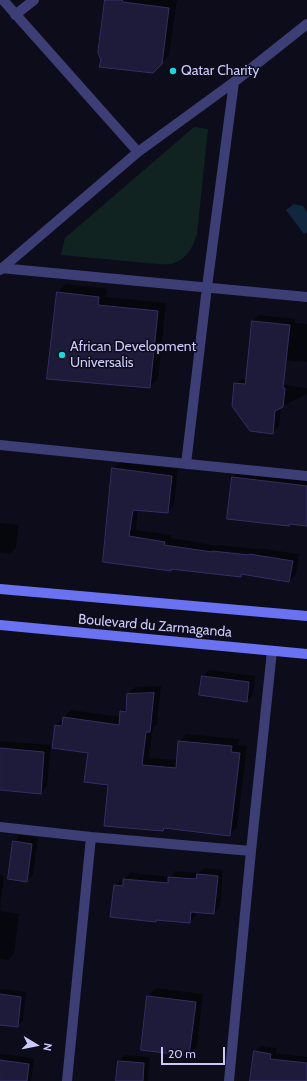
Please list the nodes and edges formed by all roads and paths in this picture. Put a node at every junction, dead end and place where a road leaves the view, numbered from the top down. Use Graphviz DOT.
graph roads {
  1 [pos="3,0"];
  2 [pos="34,0"];
  3 [pos="15,15"];
  4 [pos="307,24"];
  5 [pos="234,82"];
  6 [pos="138,152"];
  7 [pos="1,269"];
  8 [pos="207,287"];
  9 [pos="307,297"];
  10 [pos="0,445"];
  11 [pos="186,464"];
  12 [pos="307,476"];
  13 [pos="0,589"];
  14 [pos="307,616"];
  15 [pos="0,625"];
  16 [pos="272,651"];
  17 [pos="307,654"];
  18 [pos="0,827"];
  19 [pos="91,837"];
  20 [pos="251,851"];
  21 [pos="67,1081"];
  22 [pos="229,1081"];
  1 -- 3 [label="street"];
  2 -- 3 [label="street"];
  3 -- 6 [label="street"];
  4 -- 5 [label="street"];
  5 -- 6 [label="street"];
  5 -- 8 [label="street"];
  6 -- 7 [label="street"];
  7 -- 8 [label="street"];
  8 -- 9 [label="street"];
  8 -- 11 [label="street"];
  10 -- 11 [label="street"];
  11 -- 12 [label="street"];
  13 -- 14 [label="main road, Boulevard du Zarmaganda"];
  15 -- 16 [label="main road, Boulevard du Zarmaganda"];
  16 -- 17 [label="main road, Boulevard du Zarmaganda"];
  16 -- 20 [label="street"];
  18 -- 19 [label="street"];
  19 -- 20 [label="street"];
  19 -- 21 [label="street"];
  20 -- 22 [label="street"];
}
